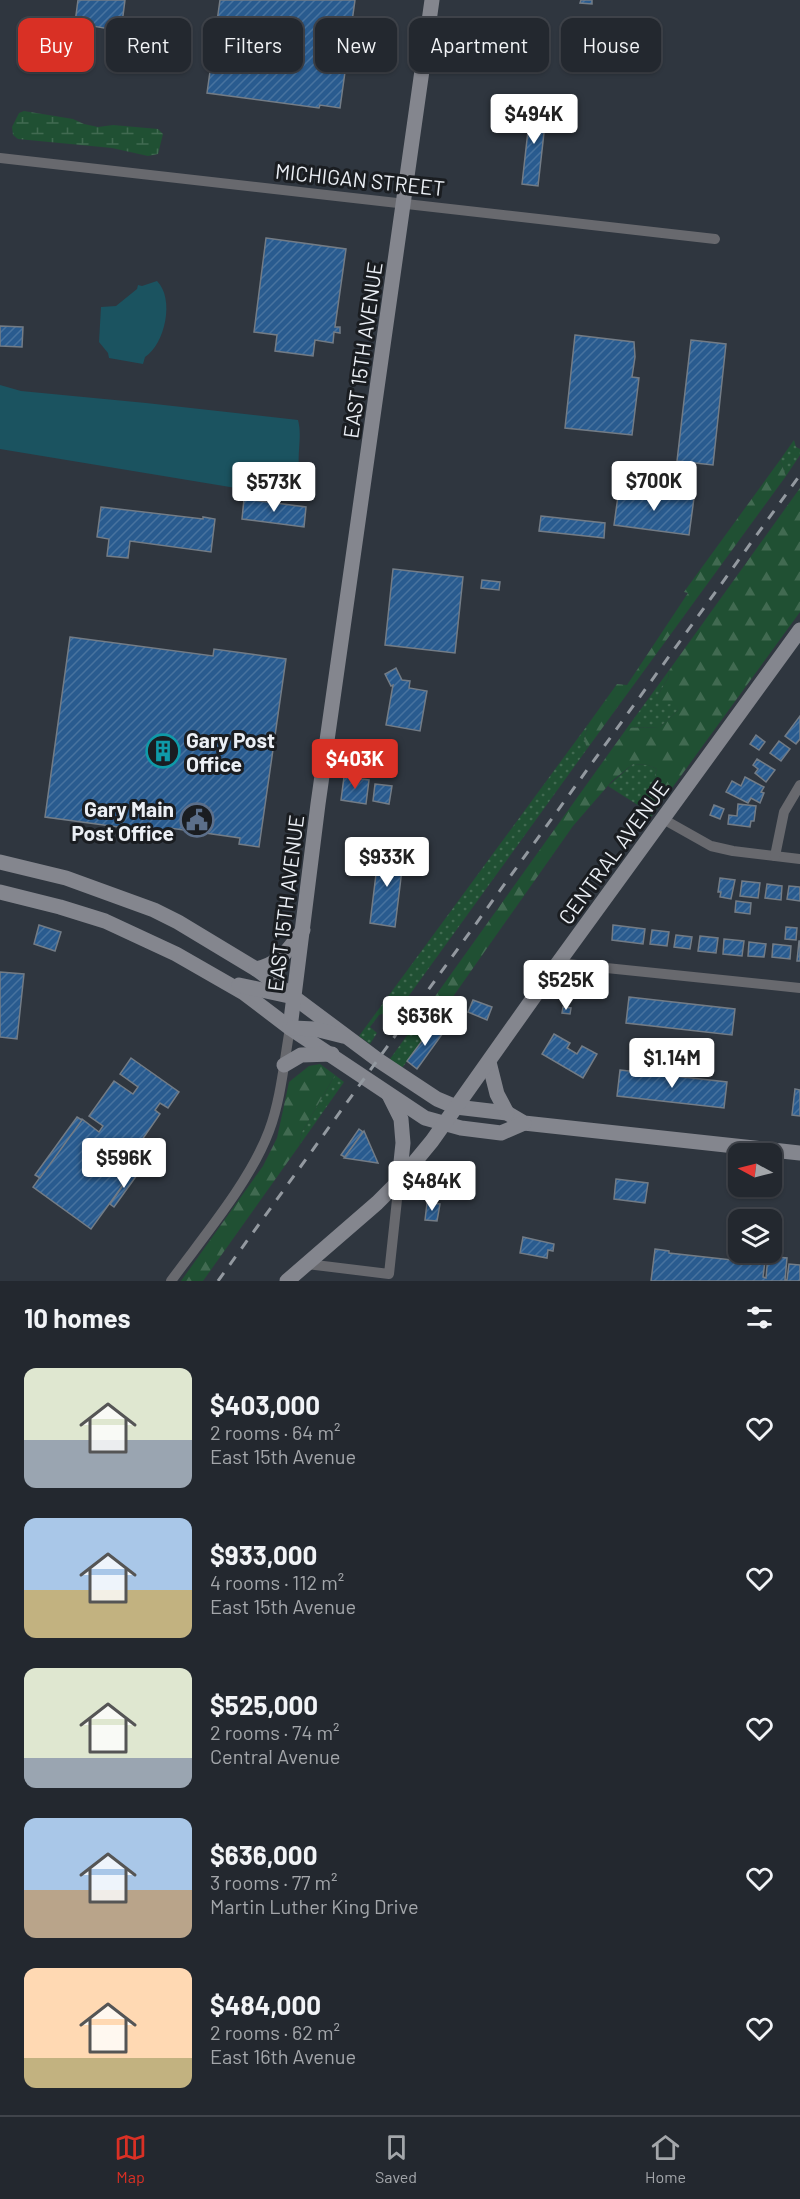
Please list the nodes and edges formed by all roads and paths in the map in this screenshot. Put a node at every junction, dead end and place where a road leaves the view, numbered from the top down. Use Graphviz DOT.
graph roads {
  1 [pos="432,0"];
  2 [pos="0,159"];
  3 [pos="404,204"];
  4 [pos="715,239"];
  5 [pos="800,630"];
  6 [pos="800,785"];
  7 [pos="663,819"];
  8 [pos="775,856"];
  9 [pos="800,859"];
  10 [pos="0,862"];
  11 [pos="0,892"];
  12 [pos="303,930"];
  13 [pos="558,963"];
  14 [pos="256,969"];
  15 [pos="214,975"];
  16 [pos="800,988"];
  17 [pos="295,997"];
  18 [pos="290,1028"];
  19 [pos="350,1038"];
  20 [pos="332,1054"];
  21 [pos="489,1062"];
  22 [pos="284,1065"];
  23 [pos="387,1092"];
  24 [pos="456,1107"];
  25 [pos="507,1113"];
  26 [pos="524,1123"];
  27 [pos="445,1124"];
  28 [pos="800,1153"];
  29 [pos="399,1180"];
  30 [pos="307,1264"];
  31 [pos="171,1281"];
  32 [pos="287,1281"];
  1 -- 3 [label="main road, EAST 15TH AVENUE"];
  2 -- 3 [label="street, MICHIGAN STREET"];
  3 -- 4 [label="street, MICHIGAN STREET"];
  3 -- 12 [label="main road, EAST 15TH AVENUE"];
  5 -- 7 [label="main road, CENTRAL AVENUE"];
  6 -- 8 [label="street"];
  7 -- 8 [label="street"];
  7 -- 13 [label="main road, CENTRAL AVENUE"];
  8 -- 9 [label="street"];
  10 -- 14 [label="main road"];
  11 -- 15 [label="main road"];
  12 -- 14 [label="main road"];
  12 -- 17 [label="main road, EAST 15TH AVENUE"];
  13 -- 16 [label="street"];
  13 -- 21 [label="main road, CENTRAL AVENUE"];
  14 -- 17 [label="main road"];
  15 -- 17 [label="main road"];
  15 -- 18 [label="main road"];
  17 -- 18 [label="main road, EAST 15TH AVENUE"];
  17 -- 19 [label="main road"];
  18 -- 19 [label="main road"];
  18 -- 20 [label="main road"];
  18 -- 22 [label="street"];
  19 -- 24 [label="main road"];
  20 -- 22 [label="main road"];
  20 -- 23 [label="main road"];
  21 -- 24 [label="main road, CENTRAL AVENUE"];
  21 -- 25 [label="main road"];
  22 -- 31 [label="street"];
  23 -- 27 [label="main road"];
  23 -- 29 [label="main road"];
  24 -- 25 [label="main road"];
  24 -- 27 [label="main road, CENTRAL AVENUE"];
  25 -- 26 [label="main road"];
  26 -- 27 [label="main road"];
  26 -- 28 [label="main road"];
  27 -- 29 [label="main road, CENTRAL AVENUE"];
  29 -- 30 [label="main road, CENTRAL AVENUE"];
  29 -- 30 [label="street"];
  30 -- 32 [label="main road, CENTRAL AVENUE"];
}
